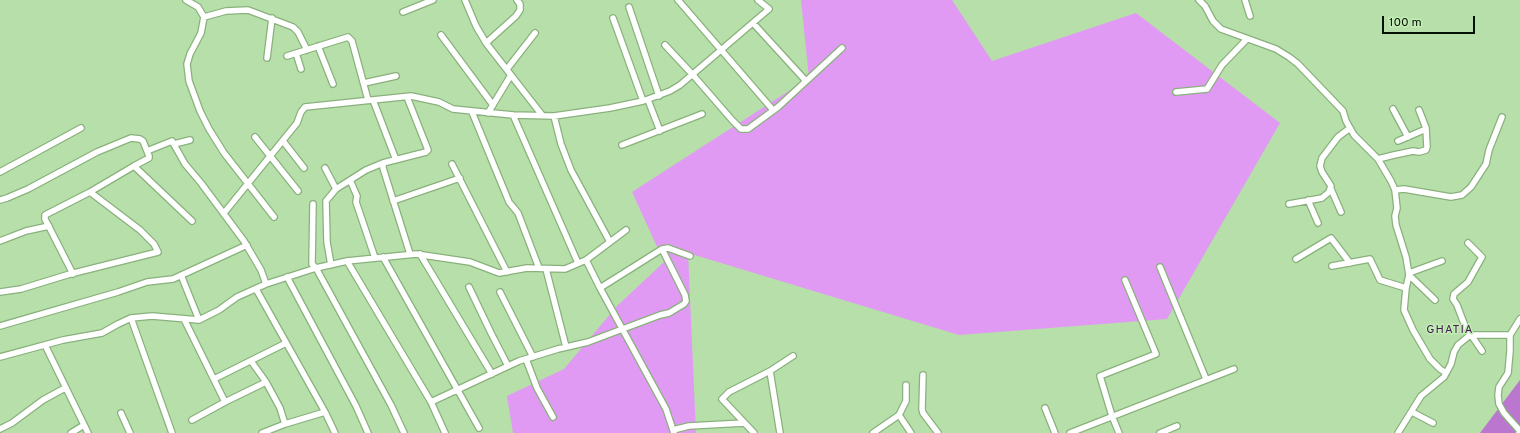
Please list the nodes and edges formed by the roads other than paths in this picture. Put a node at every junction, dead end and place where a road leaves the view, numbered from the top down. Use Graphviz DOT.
graph roads {
  1 [pos="186,0"];
  2 [pos="433,0"];
  3 [pos="465,0"];
  4 [pos="517,0"];
  5 [pos="678,0"];
  6 [pos="758,0"];
  7 [pos="1198,0"];
  8 [pos="1246,0"];
  9 [pos="628,7"];
  10 [pos="403,12"];
  11 [pos="1250,16"];
  12 [pos="204,17"];
  13 [pos="272,18"];
  14 [pos="613,18"];
  15 [pos="753,23"];
  16 [pos="536,33"];
  17 [pos="441,36"];
  18 [pos="1247,39"];
  19 [pos="486,43"];
  20 [pos="665,44"];
  21 [pos="318,46"];
  22 [pos="842,48"];
  23 [pos="307,50"];
  24 [pos="721,51"];
  25 [pos="296,53"];
  26 [pos="288,56"];
  27 [pos="267,58"];
  28 [pos="302,69"];
  29 [pos="506,69"];
  30 [pos="511,75"];
  31 [pos="694,75"];
  32 [pos="396,76"];
  33 [pos="806,81"];
  34 [pos="364,83"];
  35 [pos="333,84"];
  36 [pos="1176,92"];
  37 [pos="659,96"];
  38 [pos="406,97"];
  39 [pos="371,100"];
  40 [pos="645,101"];
  41 [pos="493,105"];
  42 [pos="1393,109"];
  43 [pos="773,110"];
  44 [pos="1419,110"];
  45 [pos="472,112"];
  46 [pos="488,113"];
  47 [pos="702,114"];
  48 [pos="542,115"];
  49 [pos="513,116"];
  50 [pos="554,116"];
  51 [pos="1502,117"];
  52 [pos="81,128"];
  53 [pos="1350,128"];
  54 [pos="1426,129"];
  55 [pos="660,131"];
  56 [pos="255,137"];
  57 [pos="1408,137"];
  58 [pos="190,140"];
  59 [pos="282,141"];
  60 [pos="1398,142"];
  61 [pos="174,144"];
  62 [pos="622,145"];
  63 [pos="147,151"];
  64 [pos="270,157"];
  65 [pos="1378,159"];
  66 [pos="396,160"];
  67 [pos="383,163"];
  68 [pos="452,164"];
  69 [pos="134,166"];
  70 [pos="304,168"];
  71 [pos="325,168"];
  72 [pos="0,172"];
  73 [pos="460,178"];
  74 [pos="350,180"];
  75 [pos="248,184"];
  76 [pos="336,189"];
  77 [pos="1331,189"];
  78 [pos="1395,190"];
  79 [pos="298,191"];
  80 [pos="90,192"];
  81 [pos="0,200"];
  82 [pos="1308,200"];
  83 [pos="393,201"];
  84 [pos="313,204"];
  85 [pos="1289,204"];
  86 [pos="1341,212"];
  87 [pos="224,213"];
  88 [pos="274,217"];
  89 [pos="192,221"];
  90 [pos="1318,223"];
  91 [pos="49,226"];
  92 [pos="626,230"];
  93 [pos="0,241"];
  94 [pos="610,242"];
  95 [pos="1468,243"];
  96 [pos="247,245"];
  97 [pos="662,249"];
  98 [pos="410,254"];
  99 [pos="420,254"];
  100 [pos="690,256"];
  101 [pos="383,257"];
  102 [pos="376,258"];
  103 [pos="1296,259"];
  104 [pos="586,260"];
  105 [pos="347,261"];
  106 [pos="1442,261"];
  107 [pos="578,263"];
  108 [pos="1350,263"];
  109 [pos="332,265"];
  110 [pos="1332,266"];
  111 [pos="1160,267"];
  112 [pos="316,268"];
  113 [pos="539,268"];
  114 [pos="546,269"];
  115 [pos="507,272"];
  116 [pos="73,274"];
  117 [pos="1409,274"];
  118 [pos="181,275"];
  119 [pos="287,277"];
  120 [pos="1125,280"];
  121 [pos="266,284"];
  122 [pos="469,287"];
  123 [pos="600,288"];
  124 [pos="1406,288"];
  125 [pos="256,289"];
  126 [pos="0,292"];
  127 [pos="500,292"];
  128 [pos="1435,300"];
  129 [pos="131,318"];
  130 [pos="184,319"];
  131 [pos="1520,319"];
  132 [pos="199,320"];
  133 [pos="0,326"];
  134 [pos="623,329"];
  135 [pos="1470,335"];
  136 [pos="1510,335"];
  137 [pos="286,343"];
  138 [pos="45,345"];
  139 [pos="566,347"];
  140 [pos="1482,351"];
  141 [pos="793,356"];
  142 [pos="0,357"];
  143 [pos="532,357"];
  144 [pos="526,359"];
  145 [pos="251,362"];
  146 [pos="508,366"];
  147 [pos="1234,370"];
  148 [pos="770,371"];
  149 [pos="1446,373"];
  150 [pos="492,374"];
  151 [pos="923,375"];
  152 [pos="214,379"];
  153 [pos="1206,379"];
  154 [pos="266,382"];
  155 [pos="906,385"];
  156 [pos="65,388"];
  157 [pos="459,390"];
  158 [pos="225,402"];
  159 [pos="431,402"];
  160 [pos="1045,408"];
  161 [pos="325,412"];
  162 [pos="1412,412"];
  163 [pos="121,413"];
  164 [pos="899,415"];
  165 [pos="1112,416"];
  166 [pos="553,418"];
  167 [pos="192,420"];
  168 [pos="744,423"];
  169 [pos="1433,423"];
  170 [pos="285,424"];
  171 [pos="84,425"];
  172 [pos="1177,426"];
  173 [pos="3,428"];
  174 [pos="479,428"];
  175 [pos="673,432"];
  176 [pos="9,433"];
  177 [pos="71,433"];
  178 [pos="88,433"];
  179 [pos="130,433"];
  180 [pos="172,433"];
  181 [pos="262,433"];
  182 [pos="335,433"];
  183 [pos="368,433"];
  184 [pos="404,433"];
  185 [pos="445,433"];
  186 [pos="754,433"];
  187 [pos="780,433"];
  188 [pos="873,433"];
  189 [pos="911,433"];
  190 [pos="938,433"];
  191 [pos="1055,433"];
  192 [pos="1070,433"];
  193 [pos="1119,433"];
  194 [pos="1160,433"];
  195 [pos="1398,433"];
  196 [pos="1519,433"];
  1 -- 12 [label="street"];
  2 -- 10 [label="street"];
  3 -- 19 [label="street"];
  4 -- 19 [label="street"];
  5 -- 24 [label="street"];
  6 -- 15 [label="street"];
  7 -- 18 [label="street"];
  8 -- 11 [label="street"];
  9 -- 37 [label="street"];
  12 -- 13 [label="street"];
  12 -- 75 [label="street"];
  13 -- 23 [label="street"];
  13 -- 27 [label="street"];
  14 -- 40 [label="street"];
  15 -- 24 [label="street"];
  15 -- 33 [label="street"];
  16 -- 29 [label="street"];
  17 -- 41 [label="street"];
  18 -- 36 [label="street"];
  18 -- 53 [label="street"];
  19 -- 29 [label="street"];
  20 -- 31 [label="street"];
  21 -- 23 [label="street"];
  21 -- 34 [label="street"];
  21 -- 35 [label="street"];
  22 -- 33 [label="street"];
  23 -- 25 [label="street"];
  24 -- 31 [label="street"];
  24 -- 43 [label="street"];
  25 -- 26 [label="street"];
  25 -- 28 [label="street"];
  29 -- 30 [label="street"];
  30 -- 41 [label="street"];
  30 -- 48 [label="street"];
  31 -- 37 [label="street"];
  31 -- 43 [label="street"];
  32 -- 34 [label="street"];
  33 -- 43 [label="street"];
  34 -- 39 [label="street"];
  37 -- 40 [label="street"];
  38 -- 39 [label="street"];
  38 -- 45 [label="street"];
  38 -- 66 [label="street"];
  39 -- 59 [label="street"];
  39 -- 66 [label="street"];
  40 -- 50 [label="street"];
  40 -- 55 [label="street"];
  41 -- 46 [label="street"];
  42 -- 57 [label="street"];
  44 -- 54 [label="street"];
  45 -- 46 [label="street"];
  45 -- 113 [label="street"];
  46 -- 49 [label="street"];
  47 -- 55 [label="street"];
  48 -- 49 [label="street"];
  48 -- 50 [label="street"];
  49 -- 107 [label="street"];
  50 -- 94 [label="street"];
  51 -- 78 [label="street"];
  52 -- 72 [label="street"];
  53 -- 65 [label="street"];
  53 -- 77 [label="street"];
  54 -- 57 [label="street"];
  54 -- 65 [label="street"];
  55 -- 62 [label="street"];
  56 -- 64 [label="street"];
  57 -- 60 [label="street"];
  58 -- 61 [label="street"];
  59 -- 64 [label="street"];
  59 -- 70 [label="street"];
  61 -- 63 [label="street"];
  61 -- 87 [label="street"];
  63 -- 69 [label="street"];
  63 -- 81 [label="street"];
  64 -- 75 [label="street"];
  64 -- 79 [label="street"];
  65 -- 78 [label="street"];
  66 -- 67 [label="street"];
  67 -- 74 [label="street"];
  67 -- 83 [label="street"];
  68 -- 73 [label="street"];
  69 -- 80 [label="street"];
  69 -- 89 [label="street"];
  71 -- 76 [label="street"];
  73 -- 83 [label="street"];
  73 -- 115 [label="street"];
  74 -- 76 [label="street"];
  74 -- 102 [label="street"];
  75 -- 87 [label="street"];
  75 -- 88 [label="street"];
  76 -- 109 [label="street"];
  77 -- 82 [label="street"];
  77 -- 86 [label="street"];
  78 -- 117 [label="street"];
  80 -- 91 [label="street"];
  80 -- 116 [label="street"];
  82 -- 85 [label="street"];
  82 -- 90 [label="street"];
  83 -- 98 [label="street"];
  84 -- 112 [label="street"];
  87 -- 96 [label="street"];
  91 -- 93 [label="street"];
  91 -- 116 [label="street"];
  92 -- 94 [label="street"];
  94 -- 104 [label="street"];
  95 -- 135 [label="street"];
  96 -- 118 [label="street"];
  96 -- 121 [label="street"];
  97 -- 100 [label="street"];
  97 -- 123 [label="street"];
  97 -- 134 [label="street"];
  98 -- 99 [label="street"];
  98 -- 101 [label="street"];
  99 -- 115 [label="street"];
  99 -- 150 [label="street"];
  101 -- 102 [label="street"];
  101 -- 157 [label="street"];
  102 -- 105 [label="street"];
  103 -- 108 [label="street"];
  104 -- 107 [label="street"];
  104 -- 123 [label="street"];
  105 -- 109 [label="street"];
  105 -- 159 [label="street"];
  106 -- 117 [label="street"];
  107 -- 114 [label="street"];
  108 -- 110 [label="street"];
  108 -- 124 [label="street"];
  109 -- 112 [label="street"];
  111 -- 153 [label="street"];
  112 -- 119 [label="street"];
  112 -- 184 [label="street"];
  113 -- 114 [label="street"];
  113 -- 115 [label="street"];
  114 -- 139 [label="street"];
  116 -- 126 [label="street"];
  117 -- 124 [label="street"];
  117 -- 128 [label="street"];
  118 -- 132 [label="street"];
  118 -- 133 [label="street"];
  119 -- 121 [label="street"];
  119 -- 183 [label="street"];
  120 -- 165 [label="street"];
  121 -- 125 [label="street"];
  122 -- 146 [label="street"];
  123 -- 134 [label="street"];
  124 -- 149 [label="street"];
  125 -- 132 [label="street"];
  125 -- 137 [label="street"];
  127 -- 143 [label="street"];
  129 -- 130 [label="street"];
  129 -- 138 [label="street"];
  129 -- 180 [label="street"];
  130 -- 132 [label="street"];
  130 -- 152 [label="street"];
  131 -- 136 [label="street"];
  134 -- 139 [label="street"];
  134 -- 175 [label="street"];
  135 -- 136 [label="street"];
  135 -- 140 [label="street"];
  135 -- 149 [label="street"];
  136 -- 196 [label="street"];
  137 -- 145 [label="street"];
  137 -- 161 [label="street"];
  138 -- 142 [label="street"];
  138 -- 156 [label="street"];
  139 -- 143 [label="street"];
  141 -- 148 [label="street"];
  143 -- 144 [label="street"];
  144 -- 146 [label="street"];
  144 -- 166 [label="street"];
  145 -- 152 [label="street"];
  145 -- 154 [label="street"];
  146 -- 150 [label="street"];
  147 -- 153 [label="street"];
  148 -- 168 [label="street"];
  148 -- 187 [label="street"];
  149 -- 162 [label="street"];
  150 -- 157 [label="street"];
  151 -- 190 [label="street"];
  152 -- 158 [label="street"];
  153 -- 165 [label="street"];
  154 -- 158 [label="street"];
  154 -- 170 [label="street"];
  155 -- 164 [label="street"];
  156 -- 171 [label="street"];
  156 -- 173 [label="street"];
  157 -- 159 [label="street"];
  157 -- 174 [label="street"];
  158 -- 167 [label="street"];
  159 -- 185 [label="street"];
  160 -- 191 [label="street"];
  161 -- 170 [label="street"];
  161 -- 182 [label="street"];
  162 -- 169 [label="street"];
  162 -- 195 [label="street"];
  163 -- 179 [label="street"];
  164 -- 188 [label="street"];
  164 -- 189 [label="street"];
  165 -- 192 [label="street"];
  165 -- 193 [label="street"];
  168 -- 175 [label="street"];
  168 -- 186 [label="street"];
  170 -- 181 [label="street"];
  171 -- 177 [label="street"];
  171 -- 178 [label="street"];
  172 -- 194 [label="street"];
  173 -- 176 [label="street"];
}
